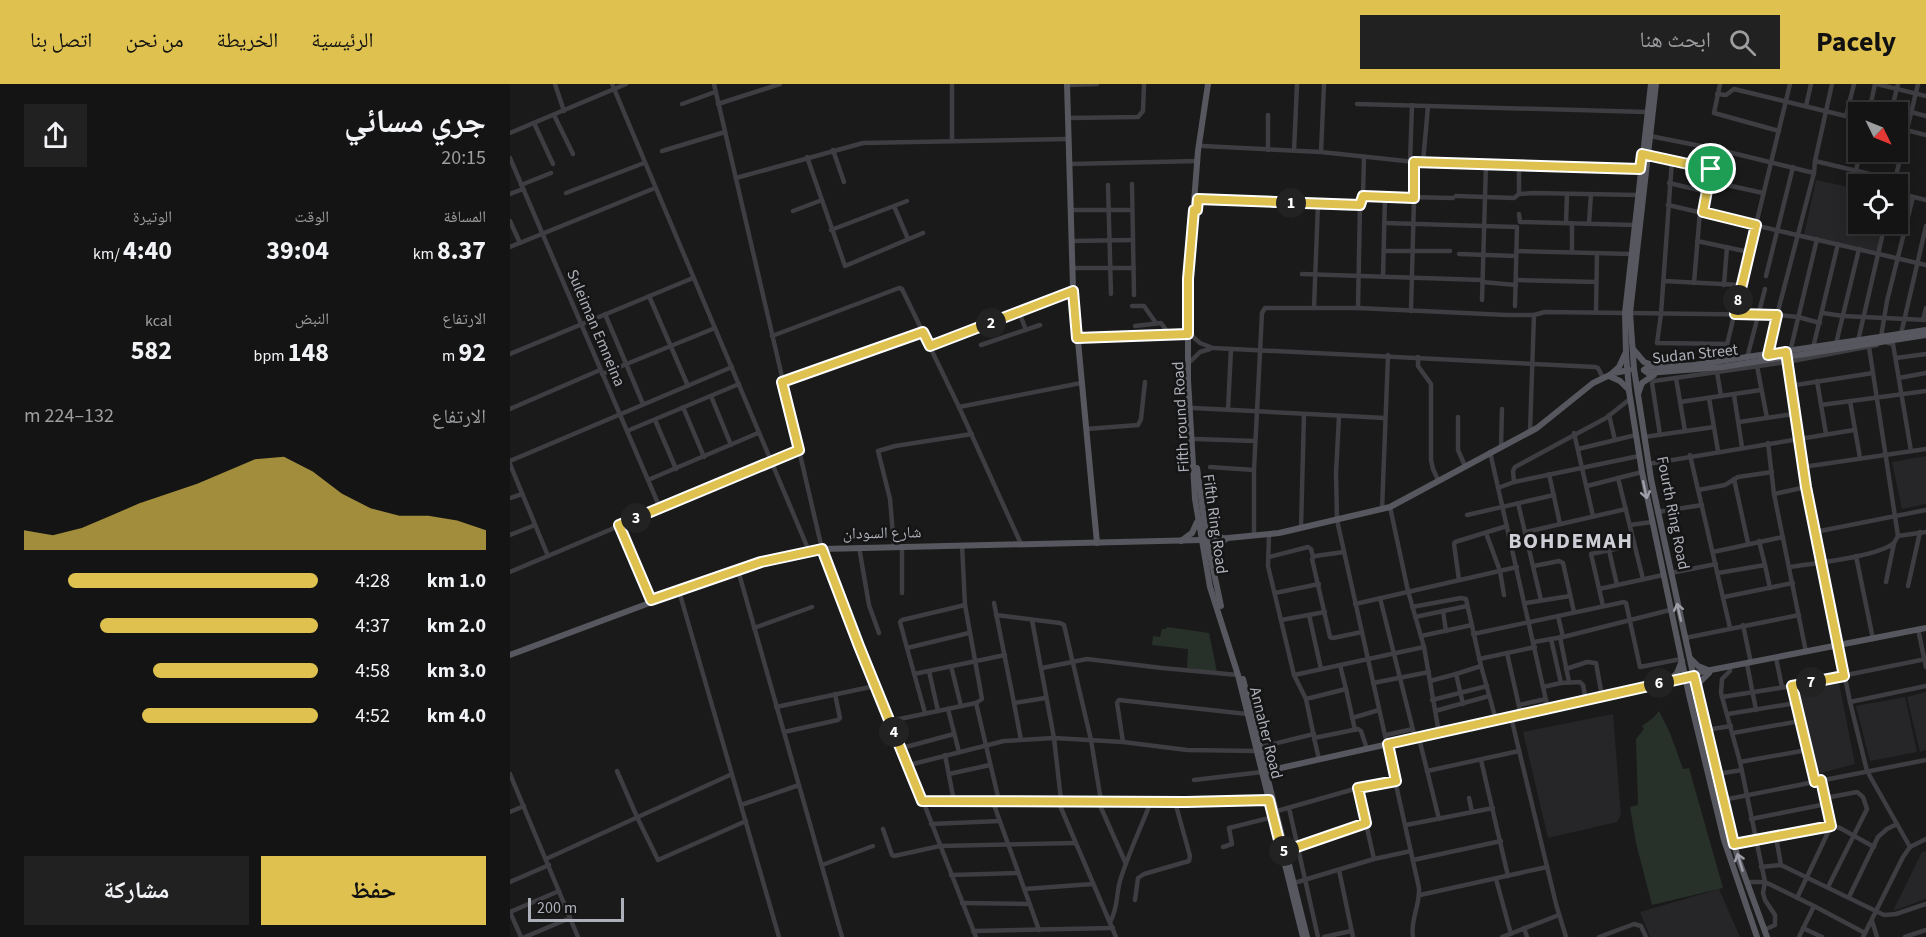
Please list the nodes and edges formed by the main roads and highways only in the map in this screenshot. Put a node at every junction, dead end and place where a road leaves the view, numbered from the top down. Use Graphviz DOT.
graph roads {
  1 [pos="1067,84"];
  2 [pos="1210,84"];
  3 [pos="1651,84"];
  4 [pos="1656,84"];
  5 [pos="1645,154"];
  6 [pos="1195,210"];
  7 [pos="1628,313"];
  8 [pos="1926,330"];
  9 [pos="1189,334"];
  10 [pos="1926,335"];
  11 [pos="1631,346"];
  12 [pos="1626,354"];
  13 [pos="1787,356"];
  14 [pos="1631,370"];
  15 [pos="1661,370"];
  16 [pos="1606,377"];
  17 [pos="1638,394"];
  18 [pos="1630,395"];
  19 [pos="1201,519"];
  20 [pos="1227,539"];
  21 [pos="1204,540"];
  22 [pos="1180,541"];
  23 [pos="1664,542"];
  24 [pos="1097,543"];
  25 [pos="1656,544"];
  26 [pos="1205,560"];
  27 [pos="1212,564"];
  28 [pos="1218,607"];
  29 [pos="1926,628"];
  30 [pos="510,655"];
  31 [pos="1689,656"];
  32 [pos="1682,660"];
  33 [pos="1711,672"];
  34 [pos="1239,674"];
  35 [pos="1693,675"];
  36 [pos="1683,677"];
  37 [pos="1669,680"];
  38 [pos="1697,692"];
  39 [pos="1689,695"];
  40 [pos="1259,749"];
  41 [pos="1265,763"];
  42 [pos="1275,769"];
  43 [pos="1265,772"];
  44 [pos="1269,779"];
  45 [pos="1275,814"];
  46 [pos="1284,851"];
  47 [pos="1766,934"];
  48 [pos="1303,937"];
  49 [pos="1308,937"];
  50 [pos="1757,937"];
  1 -- 24 [label="main road"];
  2 -- 6 [label="main road, Fifth Ring Road"];
  2 -- 6 [label="main road"];
  3 -- 5 [label="main road, Fourth Ring Road"];
  4 -- 5 [label="main road, Fourth Ring Road"];
  5 -- 7 [label="main road, Fourth Ring Road"];
  5 -- 7 [label="main road, Fourth Ring Road"];
  6 -- 9 [label="main road, Fifth Ring Road"];
  7 -- 11 [label="main road, Fourth Ring Road"];
  7 -- 12 [label="main road, Fourth Ring Road"];
  8 -- 13 [label="main road, Sudan Street"];
  9 -- 19 [label="main road, Fifth round Road"];
  9 -- 19 [label="main road, Fifth Ring Road"];
  10 -- 13 [label="main road, Sudan Street"];
  11 -- 14 [label="main road, Fourth Ring Road"];
  11 -- 15 [label="main road"];
  12 -- 14 [label="main road, Fourth Ring Road"];
  12 -- 16 [label="main road"];
  13 -- 15 [label="main road, Sudan Street"];
  13 -- 15 [label="main road, Sudan Street"];
  14 -- 16 [label="main road"];
  14 -- 17 [label="main road, Fourth Ring Road"];
  14 -- 18 [label="main road, Fourth Ring Road"];
  15 -- 17 [label="main road"];
  16 -- 18 [label="main road"];
  16 -- 20 [label="main road"];
  17 -- 23 [label="main road, Fourth Ring Road"];
  18 -- 25 [label="main road, Fourth Ring Road, one-way"];
  19 -- 20 [label="main road"];
  19 -- 21 [label="main road, Fifth Ring Road"];
  19 -- 22 [label="main road"];
  20 -- 21 [label="main road"];
  20 -- 27 [label="main road"];
  21 -- 22 [label="main road, شارع السودان"];
  21 -- 26 [label="main road, Fifth Ring Road"];
  21 -- 27 [label="main road"];
  22 -- 24 [label="main road, شارع السودان"];
  22 -- 26 [label="main road"];
  23 -- 25 [label="main road"];
  31 -- 23 [label="main road, Fourth Ring Road, one-way"];
  24 -- 30 [label="main road, شارع السودان"];
  25 -- 32 [label="main road, Fourth Ring Road"];
  26 -- 28 [label="main road, Fifth Ring Road"];
  27 -- 34 [label="main road"];
  28 -- 34 [label="main road, Annaher Road"];
  29 -- 33 [label="main road"];
  31 -- 33 [label="main road"];
  31 -- 35 [label="main road, Fourth Ring Road"];
  32 -- 36 [label="main road, Fourth Ring Road"];
  32 -- 37 [label="main road"];
  33 -- 35 [label="main road"];
  33 -- 38 [label="main road"];
  34 -- 40 [label="main road, Annaher Road"];
  34 -- 40 [label="main road, Annaher Road"];
  35 -- 36 [label="main road"];
  35 -- 38 [label="main road, Fourth Ring Road"];
  36 -- 37 [label="main road"];
  36 -- 39 [label="main road, Fourth Ring Road"];
  37 -- 39 [label="main road"];
  37 -- 42 [label="main road"];
  47 -- 38 [label="main road, Fourth Ring Road, one-way"];
  39 -- 50 [label="main road, Fourth Ring Road"];
  40 -- 41 [label="main road, Annaher Road"];
  40 -- 43 [label="main road, Annaher Road"];
  41 -- 42 [label="main road"];
  41 -- 43 [label="main road, Annaher Road"];
  42 -- 43 [label="main road"];
  42 -- 44 [label="main road"];
  43 -- 44 [label="main road, Annaher Road"];
  43 -- 45 [label="main road, Annaher Road"];
  44 -- 45 [label="main road, Annaher Road"];
  45 -- 46 [label="main road, Annaher Road"];
  46 -- 48 [label="main road, Annaher Road"];
  46 -- 49 [label="main road, Annaher Road"];
}
